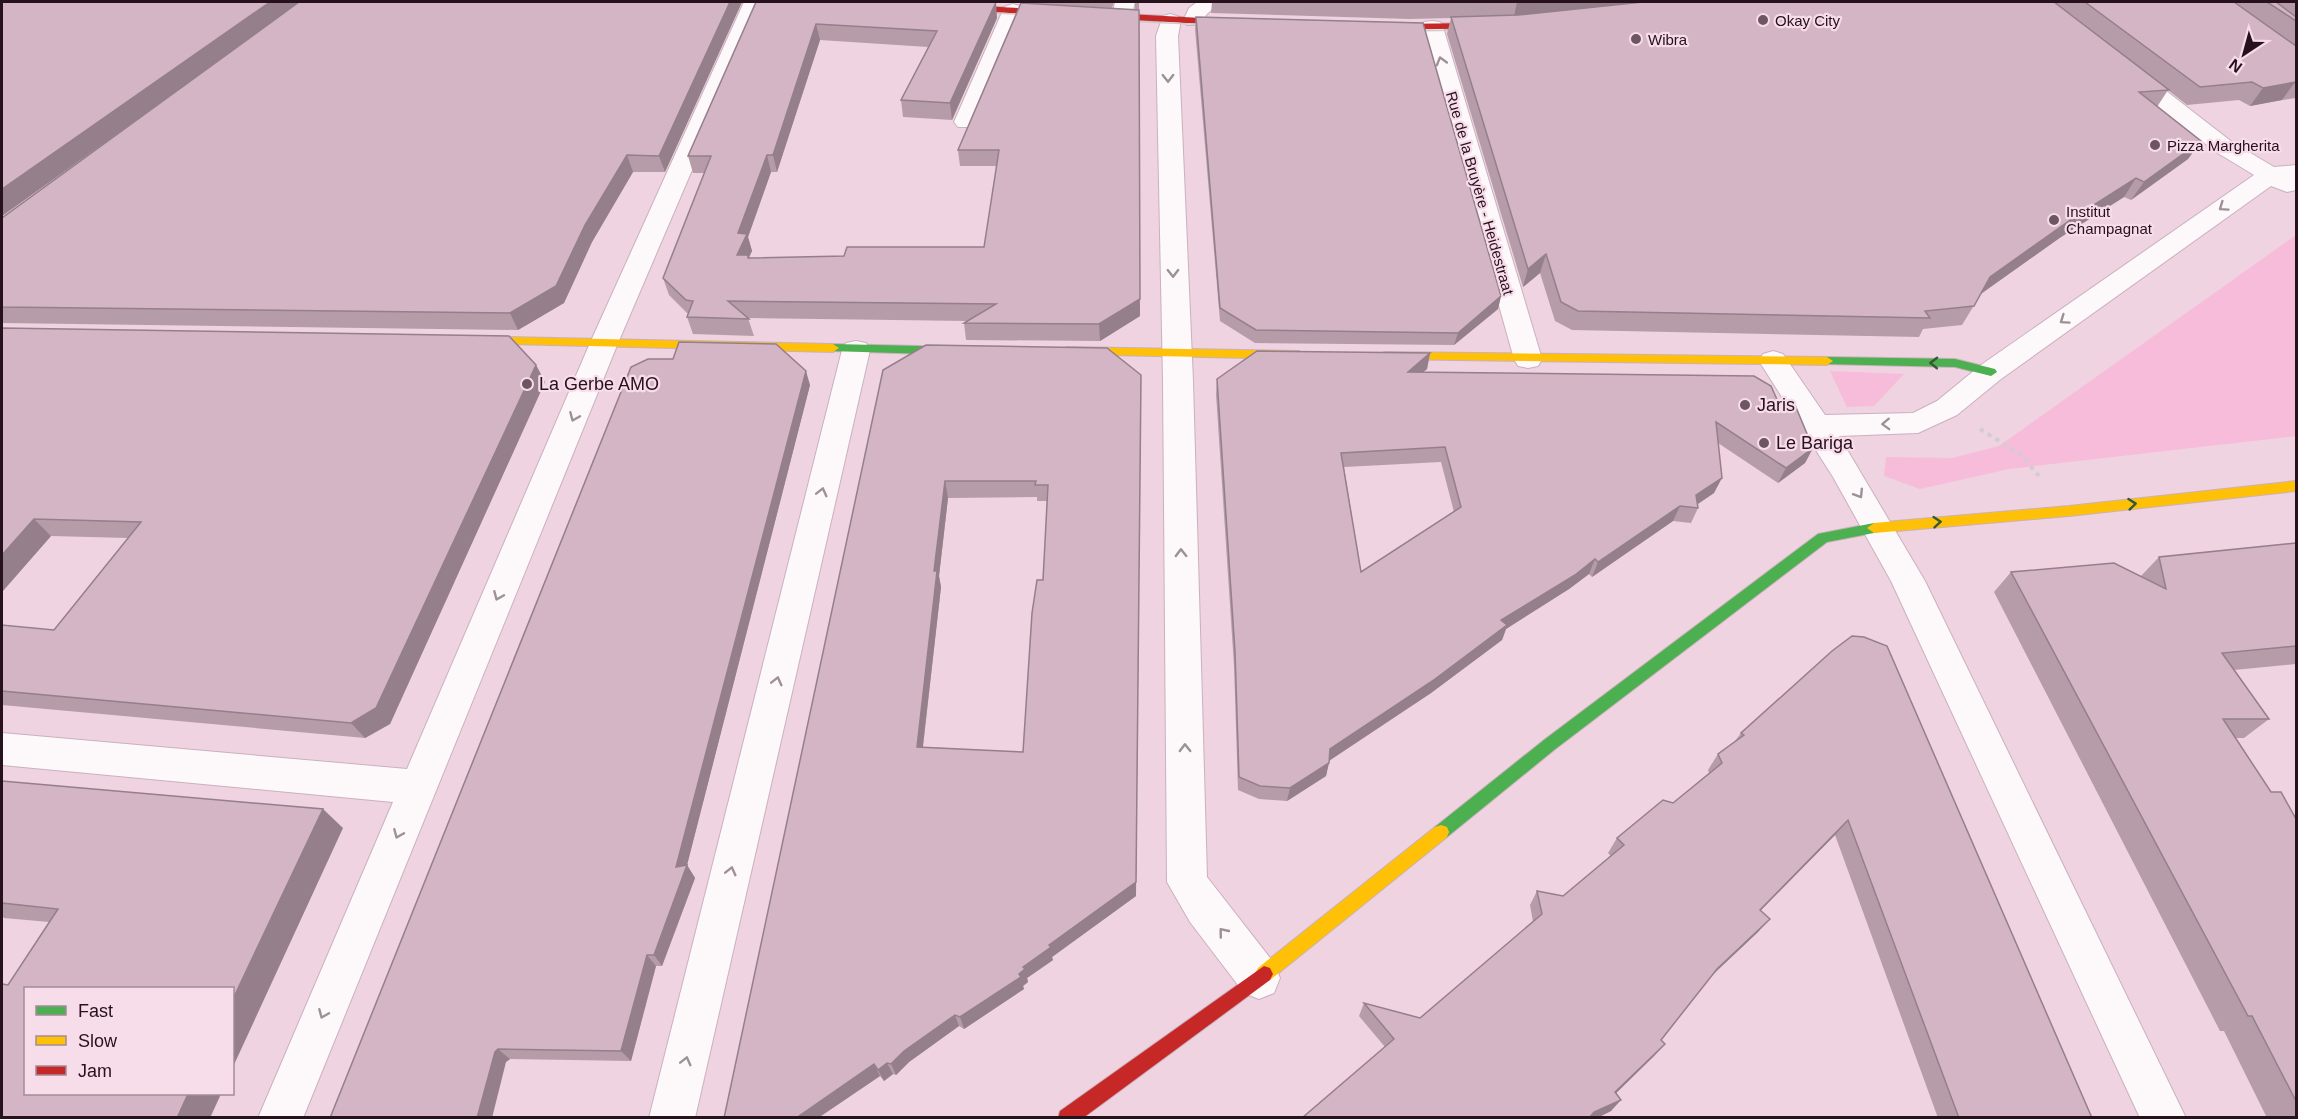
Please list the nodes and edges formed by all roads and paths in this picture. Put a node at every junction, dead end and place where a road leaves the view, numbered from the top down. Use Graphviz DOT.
graph roads {
  1 [pos="754,2"];
  2 [pos="868,2"];
  3 [pos="1210,2"];
  4 [pos="1124,9"];
  5 [pos="1013,10"];
  6 [pos="1182,20"];
  7 [pos="1250,24"];
  8 [pos="1506,25"];
  9 [pos="1365,26"];
  10 [pos="1431,27"];
  11 [pos="2112,60"];
  12 [pos="966,122"];
  13 [pos="2284,173"];
  14 [pos="2296,191"];
  15 [pos="454,340"];
  16 [pos="604,343"];
  17 [pos="856,350"];
  18 [pos="973,351"];
  19 [pos="1055,351"];
  20 [pos="1176,352"];
  21 [pos="1314,355"];
  22 [pos="1373,356"];
  23 [pos="1528,359"];
  24 [pos="1773,361"];
  25 [pos="1991,372"];
  26 [pos="1947,408"];
  27 [pos="1818,426"];
  28 [pos="2296,486"];
  29 [pos="2069,511"];
  30 [pos="1879,527"];
  31 [pos="2,749"];
  32 [pos="417,787"];
  33 [pos="1259,978"];
  34 [pos="280,1118"];
  35 [pos="672,1118"];
  36 [pos="1067,1118"];
  37 [pos="2163,1118"];
  1 -- 16 [label="street"];
  2 -- 5 [label="street"];
  3 -- 6 [label="street"];
  4 -- 5 [label="street"];
  4 -- 6 [label="street"];
  5 -- 12 [label="street"];
  6 -- 7 [label="street"];
  6 -- 20 [label="street, one-way"];
  8 -- 10 [label="street"];
  9 -- 10 [label="street"];
  23 -- 10 [label="street, Rue de la Bruyère - Heidestraat, one-way"];
  11 -- 13 [label="street"];
  13 -- 14 [label="street"];
  13 -- 25 [label="street, one-way"];
  15 -- 16 [label="street"];
  16 -- 17 [label="street"];
  16 -- 32 [label="street, one-way"];
  17 -- 18 [label="street"];
  35 -- 17 [label="street, one-way"];
  19 -- 20 [label="street"];
  20 -- 21 [label="street"];
  33 -- 20 [label="street, one-way"];
  22 -- 23 [label="street"];
  23 -- 24 [label="street"];
  25 -- 24 [label="street, one-way"];
  24 -- 27 [label="street"];
  25 -- 26 [label="street"];
  26 -- 27 [label="street, one-way"];
  26 -- 29 [label="path"];
  27 -- 30 [label="street, one-way"];
  29 -- 28 [label="street, one-way"];
  30 -- 29 [label="street, one-way"];
  30 -- 33 [label="street"];
  30 -- 37 [label="street"];
  31 -- 32 [label="street"];
  32 -- 34 [label="street, one-way"];
  33 -- 36 [label="street"];
}
